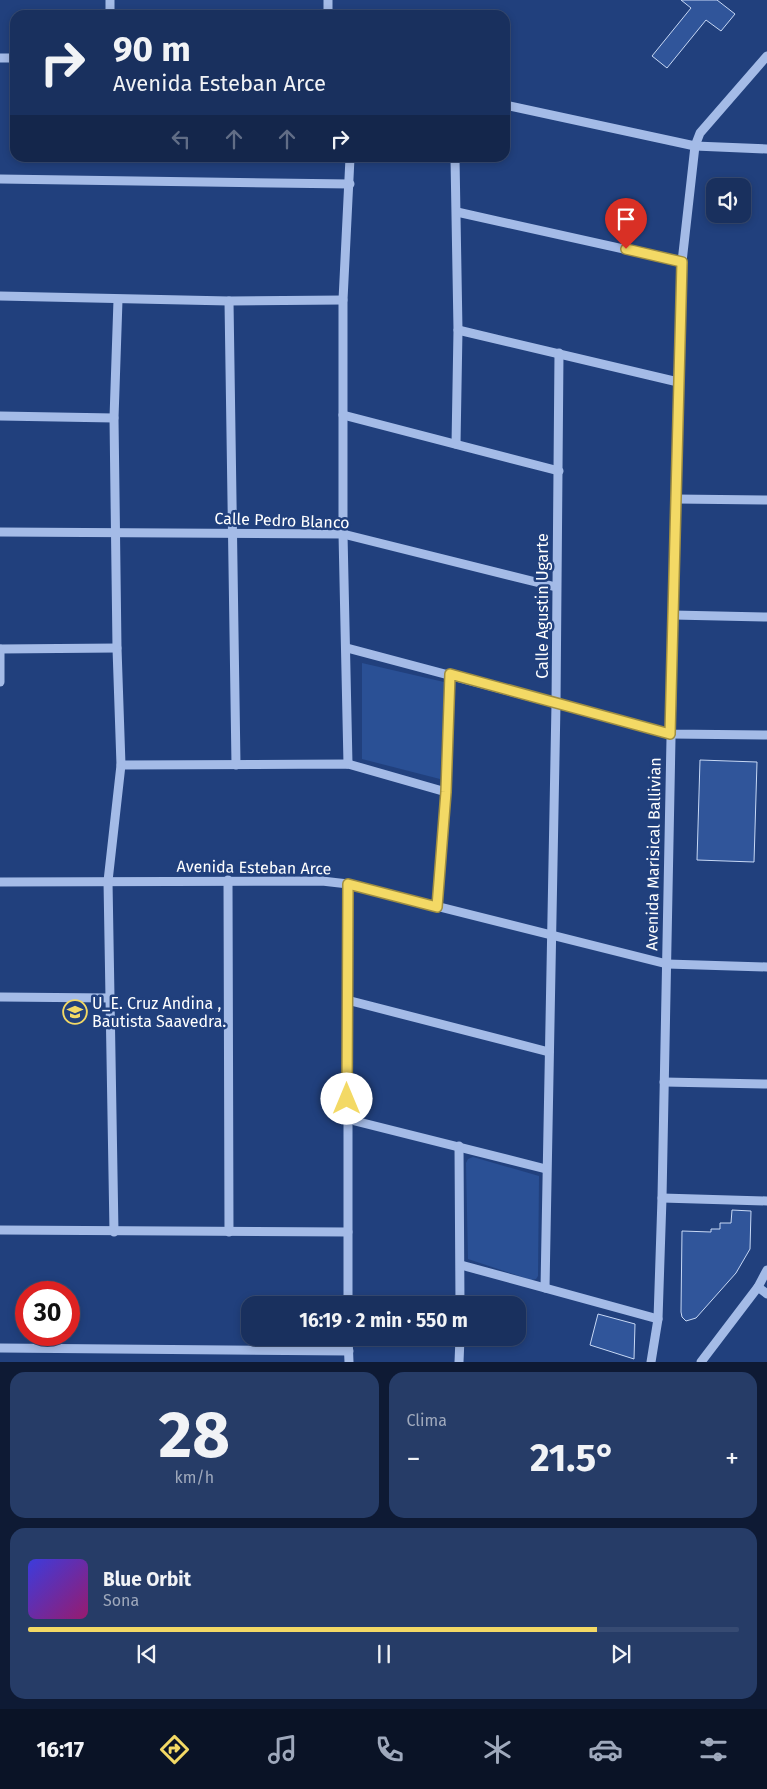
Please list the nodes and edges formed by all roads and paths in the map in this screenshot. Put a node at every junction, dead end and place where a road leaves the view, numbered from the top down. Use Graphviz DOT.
graph roads {
  1 [pos="767,56"];
  2 [pos="510,106"];
  3 [pos="695,146"];
  4 [pos="767,149"];
  5 [pos="350,162"];
  6 [pos="455,162"];
  7 [pos="0,179"];
  8 [pos="350,184"];
  9 [pos="457,212"];
  10 [pos="682,262"];
  11 [pos="0,296"];
  12 [pos="118,300"];
  13 [pos="343,300"];
  14 [pos="229,301"];
  15 [pos="458,330"];
  16 [pos="559,353"];
  17 [pos="678,382"];
  18 [pos="342,415"];
  19 [pos="0,416"];
  20 [pos="114,418"];
  21 [pos="456,444"];
  22 [pos="558,471"];
  23 [pos="676,499"];
  24 [pos="767,500"];
  25 [pos="0,532"];
  26 [pos="116,533"];
  27 [pos="233,533"];
  28 [pos="343,534"];
  29 [pos="556,587"];
  30 [pos="672,615"];
  31 [pos="767,617"];
  32 [pos="116,648"];
  33 [pos="347,648"];
  34 [pos="0,649"];
  35 [pos="450,674"];
  36 [pos="0,682"];
  37 [pos="556,704"];
  38 [pos="670,734"];
  39 [pos="767,735"];
  40 [pos="348,764"];
  41 [pos="121,765"];
  42 [pos="236,765"];
  43 [pos="446,792"];
  44 [pos="228,880"];
  45 [pos="108,881"];
  46 [pos="0,882"];
  47 [pos="348,884"];
  48 [pos="437,907"];
  49 [pos="552,937"];
  50 [pos="667,964"];
  51 [pos="767,967"];
  52 [pos="0,996"];
  53 [pos="111,998"];
  54 [pos="347,1000"];
  55 [pos="549,1052"];
  56 [pos="664,1082"];
  57 [pos="767,1084"];
  58 [pos="347,1119"];
  59 [pos="458,1146"];
  60 [pos="546,1169"];
  61 [pos="662,1198"];
  62 [pos="767,1201"];
  63 [pos="0,1230"];
  64 [pos="114,1232"];
  65 [pos="229,1232"];
  66 [pos="348,1232"];
  67 [pos="461,1265"];
  68 [pos="767,1270"];
  69 [pos="758,1287"];
  70 [pos="545,1288"];
  71 [pos="767,1294"];
  72 [pos="348,1296"];
  73 [pos="460,1296"];
  74 [pos="658,1319"];
  75 [pos="349,1346"];
  76 [pos="460,1346"];
  77 [pos="0,1348"];
  78 [pos="349,1351"];
  79 [pos="349,1362"];
  80 [pos="459,1362"];
  81 [pos="651,1362"];
  82 [pos="701,1362"];
  1 -- 3 [label="street, Avenida Marisical Ballivian"];
  2 -- 3 [label="street"];
  3 -- 4 [label="street"];
  3 -- 10 [label="street, Avenida Marisical Ballivian"];
  5 -- 8 [label="street"];
  6 -- 9 [label="street"];
  7 -- 8 [label="street"];
  8 -- 13 [label="street"];
  9 -- 10 [label="street"];
  9 -- 15 [label="street"];
  10 -- 17 [label="street, Avenida Marisical Ballivian"];
  11 -- 12 [label="street"];
  12 -- 14 [label="street"];
  12 -- 20 [label="street"];
  13 -- 14 [label="street"];
  13 -- 18 [label="street"];
  14 -- 27 [label="street"];
  15 -- 16 [label="street"];
  15 -- 21 [label="street"];
  16 -- 17 [label="street"];
  16 -- 22 [label="street, Calle Agustin Ugarte"];
  17 -- 23 [label="street, Avenida Marisical Ballivian"];
  18 -- 21 [label="street"];
  18 -- 28 [label="street"];
  19 -- 20 [label="street"];
  20 -- 26 [label="street"];
  21 -- 22 [label="street"];
  22 -- 29 [label="street, Calle Agustin Ugarte"];
  23 -- 24 [label="street"];
  23 -- 30 [label="street, Avenida Marisical Ballivian"];
  25 -- 26 [label="street, Calle Pedro Blanco"];
  26 -- 27 [label="street, Calle Pedro Blanco"];
  26 -- 32 [label="street"];
  27 -- 28 [label="street, Calle Pedro Blanco"];
  27 -- 42 [label="street"];
  28 -- 29 [label="street, Calle Pedro Blanco"];
  28 -- 33 [label="street"];
  29 -- 37 [label="street, Calle Agustin Ugarte"];
  30 -- 31 [label="street"];
  30 -- 38 [label="street, Avenida Marisical Ballivian"];
  32 -- 34 [label="street"];
  32 -- 41 [label="street"];
  33 -- 35 [label="street"];
  33 -- 40 [label="street"];
  34 -- 36 [label="street"];
  35 -- 37 [label="street"];
  35 -- 43 [label="street"];
  37 -- 38 [label="street"];
  37 -- 49 [label="street, Calle Agustin Ugarte"];
  38 -- 39 [label="street"];
  38 -- 50 [label="street, Avenida Marisical Ballivian"];
  40 -- 42 [label="street"];
  40 -- 43 [label="street"];
  41 -- 42 [label="street"];
  41 -- 45 [label="street"];
  43 -- 48 [label="street"];
  44 -- 45 [label="street, Avenida Esteban Arce"];
  44 -- 47 [label="street, Avenida Esteban Arce"];
  44 -- 65 [label="street"];
  45 -- 46 [label="street, Avenida Esteban Arce"];
  45 -- 53 [label="street"];
  47 -- 48 [label="street, Avenida Esteban Arce"];
  47 -- 54 [label="street"];
  48 -- 49 [label="street, Avenida Esteban Arce"];
  49 -- 50 [label="street, Avenida Esteban Arce"];
  49 -- 55 [label="street, Calle Agustin Ugarte"];
  50 -- 51 [label="street, Avenida Esteban Arce"];
  50 -- 56 [label="street, Avenida Marisical Ballivian"];
  52 -- 53 [label="street"];
  53 -- 64 [label="street"];
  54 -- 55 [label="street"];
  54 -- 58 [label="street"];
  55 -- 60 [label="street, Calle Agustin Ugarte"];
  56 -- 57 [label="street"];
  56 -- 61 [label="street, Avenida Marisical Ballivian"];
  58 -- 59 [label="street"];
  58 -- 66 [label="street"];
  59 -- 60 [label="street"];
  59 -- 67 [label="street"];
  60 -- 70 [label="street, Calle Agustin Ugarte"];
  61 -- 62 [label="street"];
  61 -- 74 [label="street, Avenida Marisical Ballivian"];
  63 -- 64 [label="street"];
  64 -- 65 [label="street"];
  65 -- 66 [label="street"];
  66 -- 72 [label="street"];
  67 -- 70 [label="street"];
  67 -- 73 [label="street"];
  68 -- 69 [label="street"];
  69 -- 71 [label="street"];
  69 -- 82 [label="street"];
  70 -- 74 [label="street"];
  74 -- 81 [label="street, Avenida Marisical Ballivian"];
  75 -- 78 [label="street"];
  76 -- 80 [label="street"];
  77 -- 78 [label="street"];
  78 -- 79 [label="street"];
}
